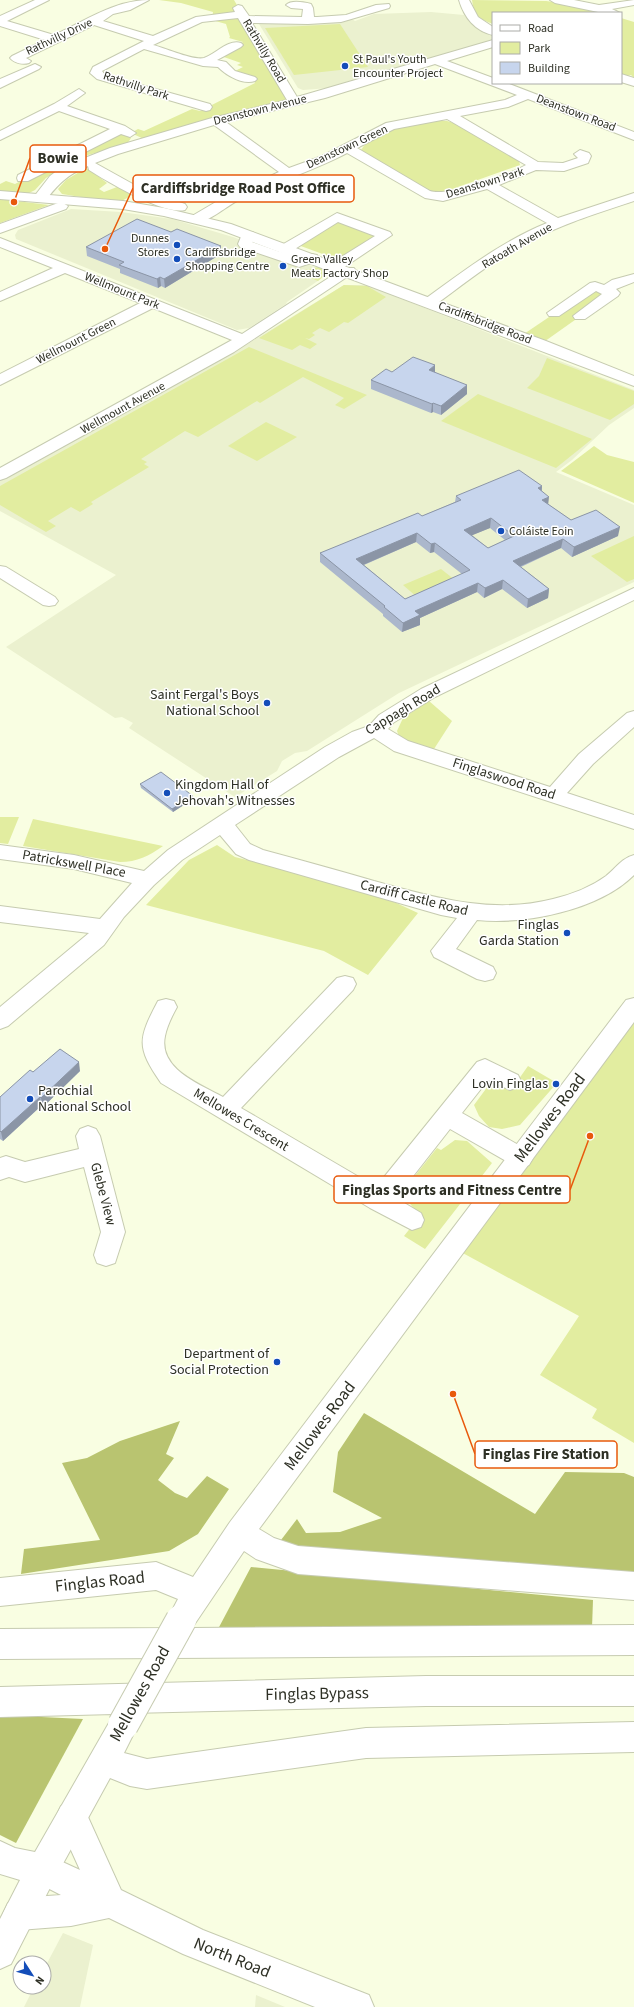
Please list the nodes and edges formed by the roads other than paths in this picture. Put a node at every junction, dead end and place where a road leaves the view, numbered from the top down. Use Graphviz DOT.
graph roads {
  1 [pos="44,0"];
  2 [pos="144,0"];
  3 [pos="234,0"];
  4 [pos="464,0"];
  5 [pos="555,0"];
  6 [pos="634,2"];
  7 [pos="292,5"];
  8 [pos="385,6"];
  9 [pos="598,8"];
  10 [pos="611,12"];
  11 [pos="243,17"];
  12 [pos="0,21"];
  13 [pos="92,21"];
  14 [pos="308,21"];
  15 [pos="492,31"];
  16 [pos="54,39"];
  17 [pos="154,40"];
  18 [pos="492,43"];
  19 [pos="142,45"];
  20 [pos="237,45"];
  21 [pos="437,60"];
  22 [pos="204,63"];
  23 [pos="622,78"];
  24 [pos="251,79"];
  25 [pos="492,82"];
  26 [pos="634,82"];
  27 [pos="0,84"];
  28 [pos="499,84"];
  29 [pos="79,94"];
  30 [pos="529,95"];
  31 [pos="294,102"];
  32 [pos="58,107"];
  33 [pos="206,107"];
  34 [pos="449,115"];
  35 [pos="216,121"];
  36 [pos="121,129"];
  37 [pos="0,136"];
  38 [pos="634,136"];
  39 [pos="146,140"];
  40 [pos="348,148"];
  41 [pos="580,154"];
  42 [pos="534,166"];
  43 [pos="94,167"];
  44 [pos="283,169"];
  45 [pos="24,178"];
  46 [pos="488,184"];
  47 [pos="140,194"];
  48 [pos="0,195"];
  49 [pos="634,197"];
  50 [pos="40,198"];
  51 [pos="123,205"];
  52 [pos="61,206"];
  53 [pos="180,207"];
  54 [pos="197,219"];
  55 [pos="557,223"];
  56 [pos="0,229"];
  57 [pos="248,235"];
  58 [pos="0,242"];
  59 [pos="285,249"];
  60 [pos="312,258"];
  61 [pos="65,268"];
  62 [pos="342,269"];
  63 [pos="634,278"];
  64 [pos="605,290"];
  65 [pos="0,297"];
  66 [pos="430,302"];
  67 [pos="152,303"];
  68 [pos="554,313"];
  69 [pos="580,316"];
  70 [pos="244,340"];
  71 [pos="3,376"];
  72 [pos="634,381"];
  73 [pos="1,474"];
  74 [pos="0,571"];
  75 [pos="634,593"];
  76 [pos="49,601"];
  77 [pos="634,718"];
  78 [pos="376,730"];
  79 [pos="554,795"];
  80 [pos="634,822"];
  81 [pos="222,824"];
  82 [pos="0,852"];
  83 [pos="634,862"];
  84 [pos="147,880"];
  85 [pos="470,913"];
  86 [pos="0,914"];
  87 [pos="106,926"];
  88 [pos="485,973"];
  89 [pos="345,984"];
  90 [pos="634,1006"];
  91 [pos="166,1008"];
  92 [pos="0,1020"];
  93 [pos="510,1080"];
  94 [pos="224,1111"];
  95 [pos="447,1116"];
  96 [pos="521,1158"];
  97 [pos="0,1170"];
  98 [pos="379,1201"];
  99 [pos="412,1220"];
  100 [pos="106,1255"];
  101 [pos="240,1532"];
  102 [pos="634,1586"];
  103 [pos="0,1592"];
  104 [pos="198,1593"];
  105 [pos="634,1640"];
  106 [pos="0,1644"];
  107 [pos="634,1691"];
  108 [pos="0,1702"];
  109 [pos="634,1737"];
  110 [pos="103,1760"];
  111 [pos="72,1817"];
  112 [pos="0,1857"];
  113 [pos="42,1869"];
  114 [pos="110,1902"];
  115 [pos="19,1914"];
  116 [pos="0,1952"];
  117 [pos="357,2007"];
  1 -- 12 [label="street"];
  2 -- 13 [label="street, Rathvilly Drive"];
  3 -- 11 [label="street, Rathvilly Road"];
  4 -- 15 [label="street"];
  5 -- 9 [label="street"];
  6 -- 9 [label="street"];
  7 -- 14 [label="street"];
  8 -- 14 [label="street, Rathvilly Park"];
  9 -- 10 [label="street"];
  11 -- 14 [label="street, Rathvilly Park"];
  11 -- 17 [label="street, Rathvilly Park"];
  11 -- 31 [label="street, Rathvilly Road"];
  12 -- 16 [label="street"];
  13 -- 16 [label="street, Rathvilly Drive"];
  13 -- 17 [label="street"];
  16 -- 27 [label="street, Rathvilly Drive"];
  17 -- 19 [label="street, Rathvilly Park"];
  18 -- 21 [label="street, Deanstown Avenue"];
  19 -- 22 [label="street"];
  19 -- 33 [label="street, Rathvilly Park"];
  20 -- 22 [label="street"];
  21 -- 25 [label="street"];
  21 -- 31 [label="street, Deanstown Avenue"];
  22 -- 24 [label="street"];
  23 -- 26 [label="street"];
  28 -- 30 [label="street, Deanstown Road"];
  29 -- 32 [label="street"];
  30 -- 34 [label="street, Deanstown Green"];
  30 -- 38 [label="street, Deanstown Road"];
  31 -- 35 [label="street, Deanstown Avenue"];
  32 -- 36 [label="street"];
  32 -- 37 [label="street"];
  34 -- 40 [label="street, Deanstown Green"];
  34 -- 42 [label="street, Deanstown Park"];
  35 -- 39 [label="street, Deanstown Avenue"];
  35 -- 44 [label="street"];
  36 -- 39 [label="street"];
  36 -- 45 [label="street"];
  39 -- 50 [label="street, Deanstown Avenue"];
  40 -- 46 [label="street, Deanstown Park"];
  40 -- 54 [label="street, Deanstown Green"];
  41 -- 42 [label="street"];
  42 -- 46 [label="street, Deanstown Park"];
  43 -- 47 [label="street"];
  46 -- 55 [label="street"];
  47 -- 51 [label="street"];
  47 -- 53 [label="street"];
  48 -- 50 [label="street, Cardiffsbridge Road"];
  49 -- 55 [label="street, Ratoath Avenue"];
  50 -- 51 [label="street, Cardiffsbridge Road"];
  51 -- 54 [label="street, Cardiffsbridge Road"];
  52 -- 56 [label="street"];
  54 -- 57 [label="street, Cardiffsbridge Road"];
  55 -- 66 [label="street, Ratoath Avenue"];
  57 -- 59 [label="street, Cardiffsbridge Road"];
  57 -- 60 [label="street"];
  58 -- 61 [label="street, Wellmount Park"];
  59 -- 60 [label="street, Cardiffsbridge Road"];
  59 -- 62 [label="street"];
  60 -- 62 [label="street, Cardiffsbridge Road"];
  61 -- 65 [label="street"];
  61 -- 67 [label="street, Wellmount Park"];
  62 -- 66 [label="street, Cardiffsbridge Road"];
  62 -- 70 [label="street, Wellmount Avenue"];
  63 -- 64 [label="street"];
  64 -- 68 [label="street"];
  64 -- 69 [label="street"];
  66 -- 72 [label="street, Cardiffsbridge Road"];
  67 -- 70 [label="street, Wellmount Park"];
  67 -- 71 [label="street, Wellmount Green"];
  70 -- 73 [label="street, Wellmount Avenue"];
  74 -- 76 [label="street"];
  75 -- 78 [label="street, Cappagh Road"];
  77 -- 79 [label="street"];
  78 -- 79 [label="street, Finglaswood Road"];
  78 -- 81 [label="street, Cappagh Road"];
  79 -- 80 [label="street, Finglaswood Road"];
  81 -- 84 [label="street, Cappagh Road"];
  81 -- 85 [label="street, Cardiff Castle Road"];
  82 -- 84 [label="street, Patrickswell Place"];
  83 -- 85 [label="street, Cardiff Castle Road"];
  84 -- 87 [label="street, Cappagh Road"];
  85 -- 88 [label="street"];
  86 -- 87 [label="street"];
  87 -- 92 [label="street, Cappagh Road"];
  89 -- 94 [label="street"];
  90 -- 96 [label="street, Mellowes Road"];
  91 -- 94 [label="street, Mellowes Crescent"];
  93 -- 95 [label="street"];
  94 -- 98 [label="street, Mellowes Crescent"];
  95 -- 96 [label="street"];
  95 -- 98 [label="street"];
  96 -- 101 [label="street, Mellowes Road"];
  97 -- 100 [label="street, Glebe View"];
  98 -- 99 [label="street, Mellowes Crescent"];
  101 -- 102 [label="street"];
  101 -- 104 [label="street, Mellowes Road"];
  103 -- 104 [label="street, Finglas Road"];
  104 -- 110 [label="street, Mellowes Road, bridge"];
  105 -- 106 [label="street"];
  107 -- 108 [label="street, Finglas Bypass"];
  109 -- 110 [label="street"];
  110 -- 111 [label="street, Mellowes Road"];
  111 -- 113 [label="street, Mellowes Road"];
  111 -- 114 [label="street"];
  112 -- 113 [label="street"];
  113 -- 114 [label="street, North Road"];
  113 -- 115 [label="street, Mellowes Road"];
  114 -- 115 [label="street"];
  114 -- 117 [label="street, North Road"];
  115 -- 116 [label="street, Mellowes Road"];
}
